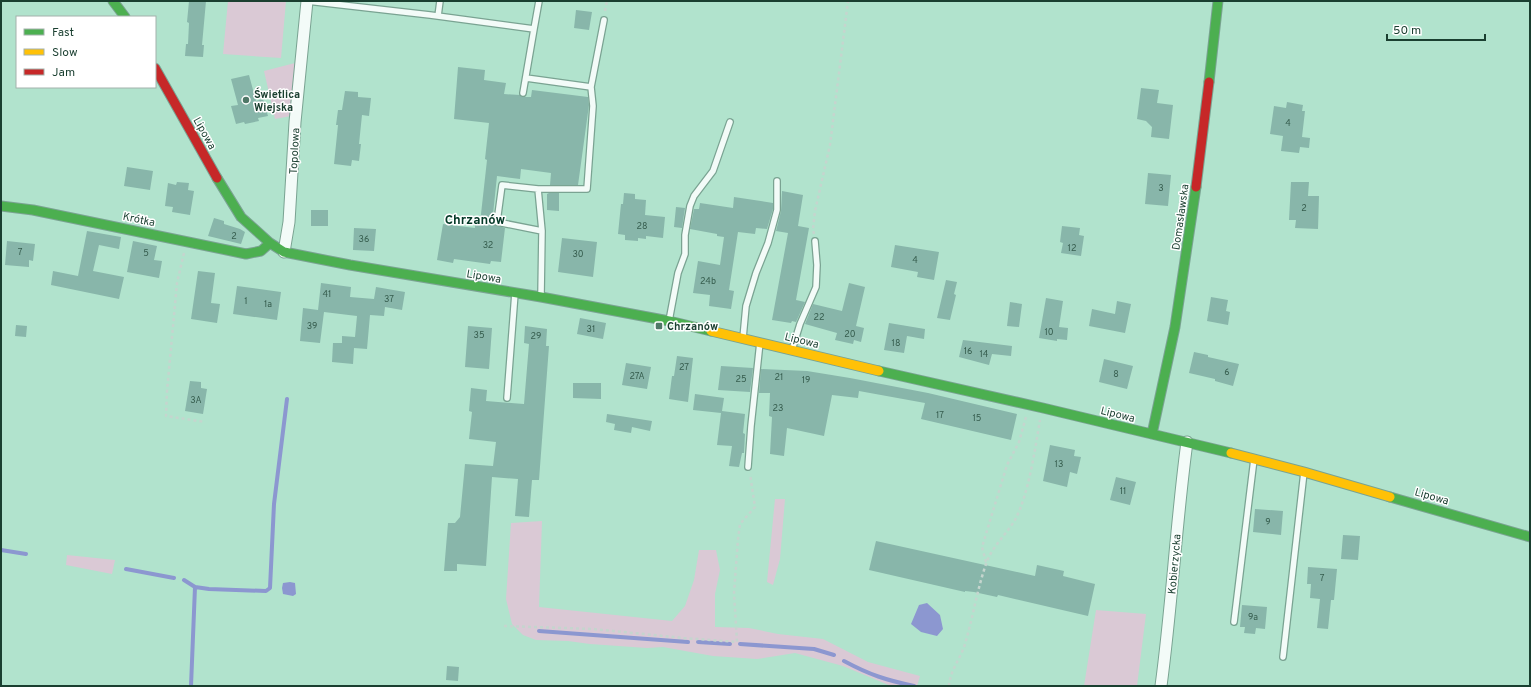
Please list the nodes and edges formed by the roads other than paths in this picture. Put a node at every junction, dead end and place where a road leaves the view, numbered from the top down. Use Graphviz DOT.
graph roads {
  1 [pos="113,1"];
  2 [pos="307,1"];
  3 [pos="440,1"];
  4 [pos="539,1"];
  5 [pos="1218,1"];
  6 [pos="124,16"];
  7 [pos="438,16"];
  8 [pos="604,20"];
  9 [pos="534,29"];
  10 [pos="156,70"];
  11 [pos="526,78"];
  12 [pos="591,87"];
  13 [pos="523,93"];
  14 [pos="730,122"];
  15 [pos="777,181"];
  16 [pos="538,189"];
  17 [pos="1,206"];
  18 [pos="542,231"];
  19 [pos="815,241"];
  20 [pos="270,243"];
  21 [pos="284,252"];
  22 [pos="515,293"];
  23 [pos="541,297"];
  24 [pos="669,321"];
  25 [pos="743,338"];
  26 [pos="760,342"];
  27 [pos="792,350"];
  28 [pos="507,398"];
  29 [pos="1152,434"];
  30 [pos="1186,442"];
  31 [pos="1254,459"];
  32 [pos="748,467"];
  33 [pos="1304,472"];
  34 [pos="1530,537"];
  35 [pos="1234,622"];
  36 [pos="1283,657"];
  37 [pos="1161,686"];
  1 -- 6 [label="street"];
  2 -- 7 [label="lane"];
  2 -- 21 [label="street, Topolowa"];
  3 -- 7 [label="lane"];
  4 -- 9 [label="lane"];
  5 -- 29 [label="street, Domasławska"];
  7 -- 9 [label="lane"];
  8 -- 12 [label="lane"];
  9 -- 11 [label="lane"];
  10 -- 20 [label="street, Lipowa"];
  11 -- 12 [label="lane"];
  11 -- 13 [label="lane"];
  12 -- 16 [label="lane"];
  14 -- 24 [label="lane"];
  15 -- 25 [label="lane"];
  16 -- 18 [label="lane"];
  16 -- 18 [label="lane"];
  17 -- 20 [label="street, Krótka"];
  18 -- 23 [label="lane"];
  19 -- 27 [label="lane"];
  20 -- 21 [label="street, Lipowa"];
  21 -- 22 [label="street, Lipowa"];
  22 -- 23 [label="street, Lipowa"];
  22 -- 28 [label="lane"];
  23 -- 24 [label="street, Lipowa"];
  24 -- 25 [label="street, Lipowa"];
  25 -- 26 [label="street, Lipowa"];
  26 -- 27 [label="street, Lipowa"];
  26 -- 32 [label="lane"];
  27 -- 29 [label="street, Lipowa"];
  29 -- 30 [label="street, Lipowa"];
  30 -- 31 [label="street, Lipowa"];
  30 -- 37 [label="street, Kobierzycka"];
  31 -- 33 [label="street, Lipowa"];
  31 -- 35 [label="lane"];
  33 -- 34 [label="street, Lipowa"];
  33 -- 36 [label="lane"];
}
